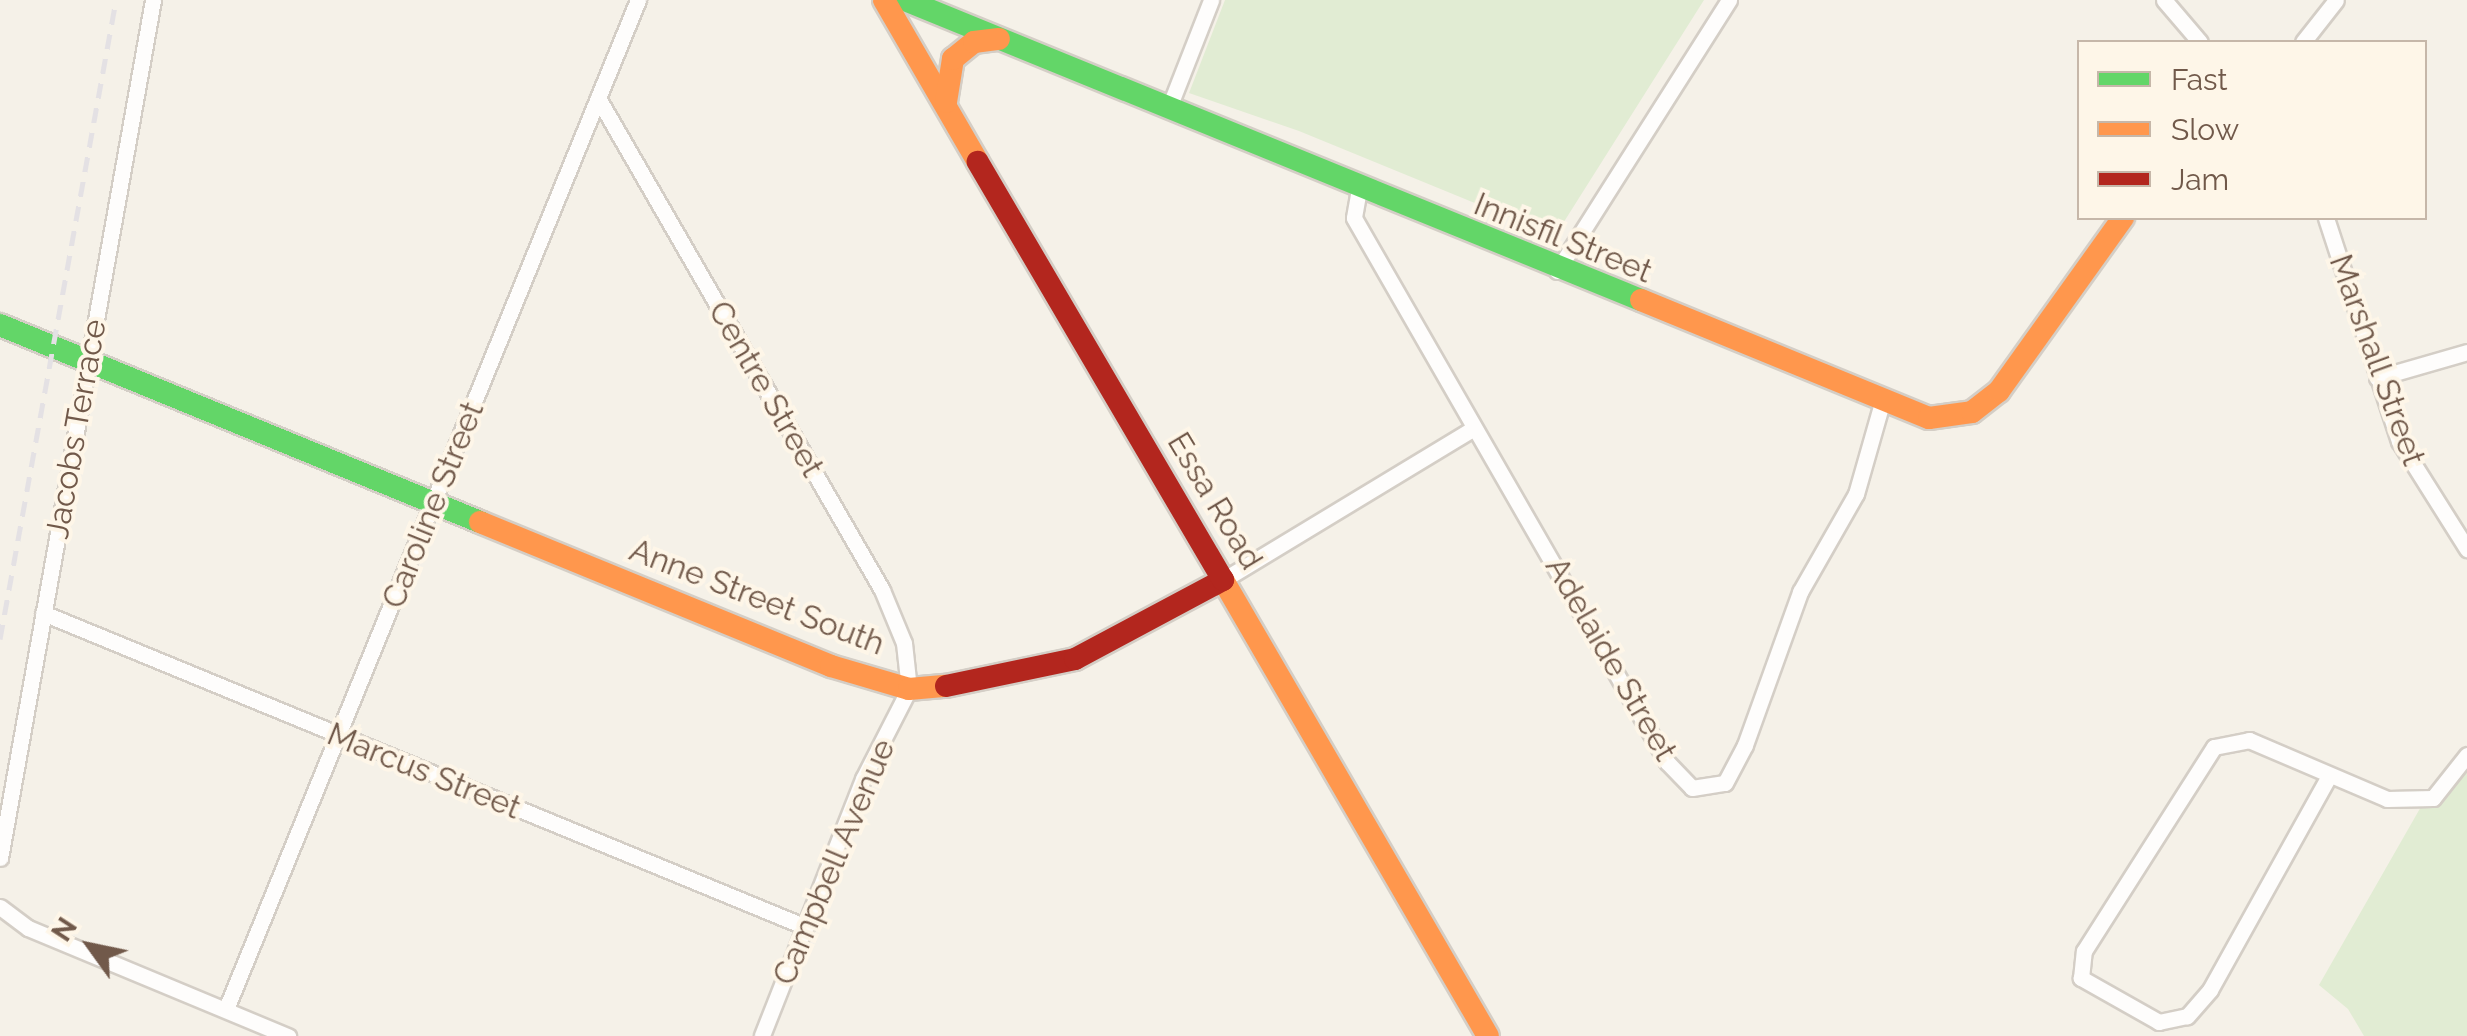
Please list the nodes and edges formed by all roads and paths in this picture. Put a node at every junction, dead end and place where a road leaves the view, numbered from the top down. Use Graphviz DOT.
graph roads {
  1 [pos="153,0"];
  2 [pos="638,0"];
  3 [pos="884,0"];
  4 [pos="906,0"];
  5 [pos="1211,0"];
  6 [pos="1729,0"];
  7 [pos="2164,0"];
  8 [pos="2336,0"];
  9 [pos="999,39"];
  10 [pos="2198,40"];
  11 [pos="2304,40"];
  12 [pos="598,98"];
  13 [pos="946,105"];
  14 [pos="1168,110"];
  15 [pos="1360,189"];
  16 [pos="2122,220"];
  17 [pos="2327,220"];
  18 [pos="1558,271"];
  19 [pos="0,325"];
  20 [pos="2467,352"];
  21 [pos="86,362"];
  22 [pos="2377,378"];
  23 [pos="1882,403"];
  24 [pos="1472,429"];
  25 [pos="434,502"];
  26 [pos="2467,550"];
  27 [pos="1224,580"];
  28 [pos="44,613"];
  29 [pos="909,689"];
  30 [pos="339,736"];
  31 [pos="2467,755"];
  32 [pos="2330,776"];
  33 [pos="0,858"];
  34 [pos="0,907"];
  35 [pos="806,927"];
  36 [pos="226,1010"];
  37 [pos="288,1036"];
  38 [pos="762,1036"];
  39 [pos="1488,1036"];
  1 -- 21 [label="street, Jacobs Terrace"];
  2 -- 12 [label="street, Caroline Street"];
  3 -- 13 [label="street, Essa Road"];
  4 -- 9 [label="street, Innisfil Street"];
  5 -- 14 [label="street"];
  6 -- 18 [label="street"];
  7 -- 10 [label="street"];
  8 -- 11 [label="street"];
  9 -- 13 [label="street"];
  9 -- 14 [label="street, Innisfil Street"];
  12 -- 25 [label="street, Caroline Street"];
  12 -- 29 [label="street, Centre Street"];
  13 -- 27 [label="street, Essa Road"];
  14 -- 15 [label="street, Innisfil Street"];
  15 -- 18 [label="street, Innisfil Street"];
  15 -- 24 [label="street, Adelaide Street"];
  16 -- 23 [label="street, Innisfil Street"];
  17 -- 22 [label="street, Marshall Street"];
  18 -- 23 [label="street, Innisfil Street"];
  19 -- 21 [label="street, Anne Street South"];
  20 -- 22 [label="street"];
  21 -- 25 [label="street, Anne Street South"];
  21 -- 28 [label="street, Jacobs Terrace"];
  22 -- 26 [label="street, Marshall Street"];
  23 -- 24 [label="street, Adelaide Street"];
  24 -- 27 [label="street, Anne Street South"];
  25 -- 29 [label="street, Anne Street South"];
  25 -- 30 [label="street, Caroline Street"];
  27 -- 29 [label="street, Anne Street South"];
  27 -- 39 [label="street, Essa Road"];
  28 -- 30 [label="street, Marcus Street"];
  28 -- 33 [label="street, Jacobs Terrace"];
  29 -- 35 [label="street, Campbell Avenue"];
  30 -- 35 [label="street, Marcus Street"];
  30 -- 36 [label="street, Caroline Street"];
  31 -- 32 [label="street"];
  32 -- 32 [label="street"];
  34 -- 36 [label="street"];
  35 -- 38 [label="street, Campbell Avenue"];
  36 -- 37 [label="street"];
}
